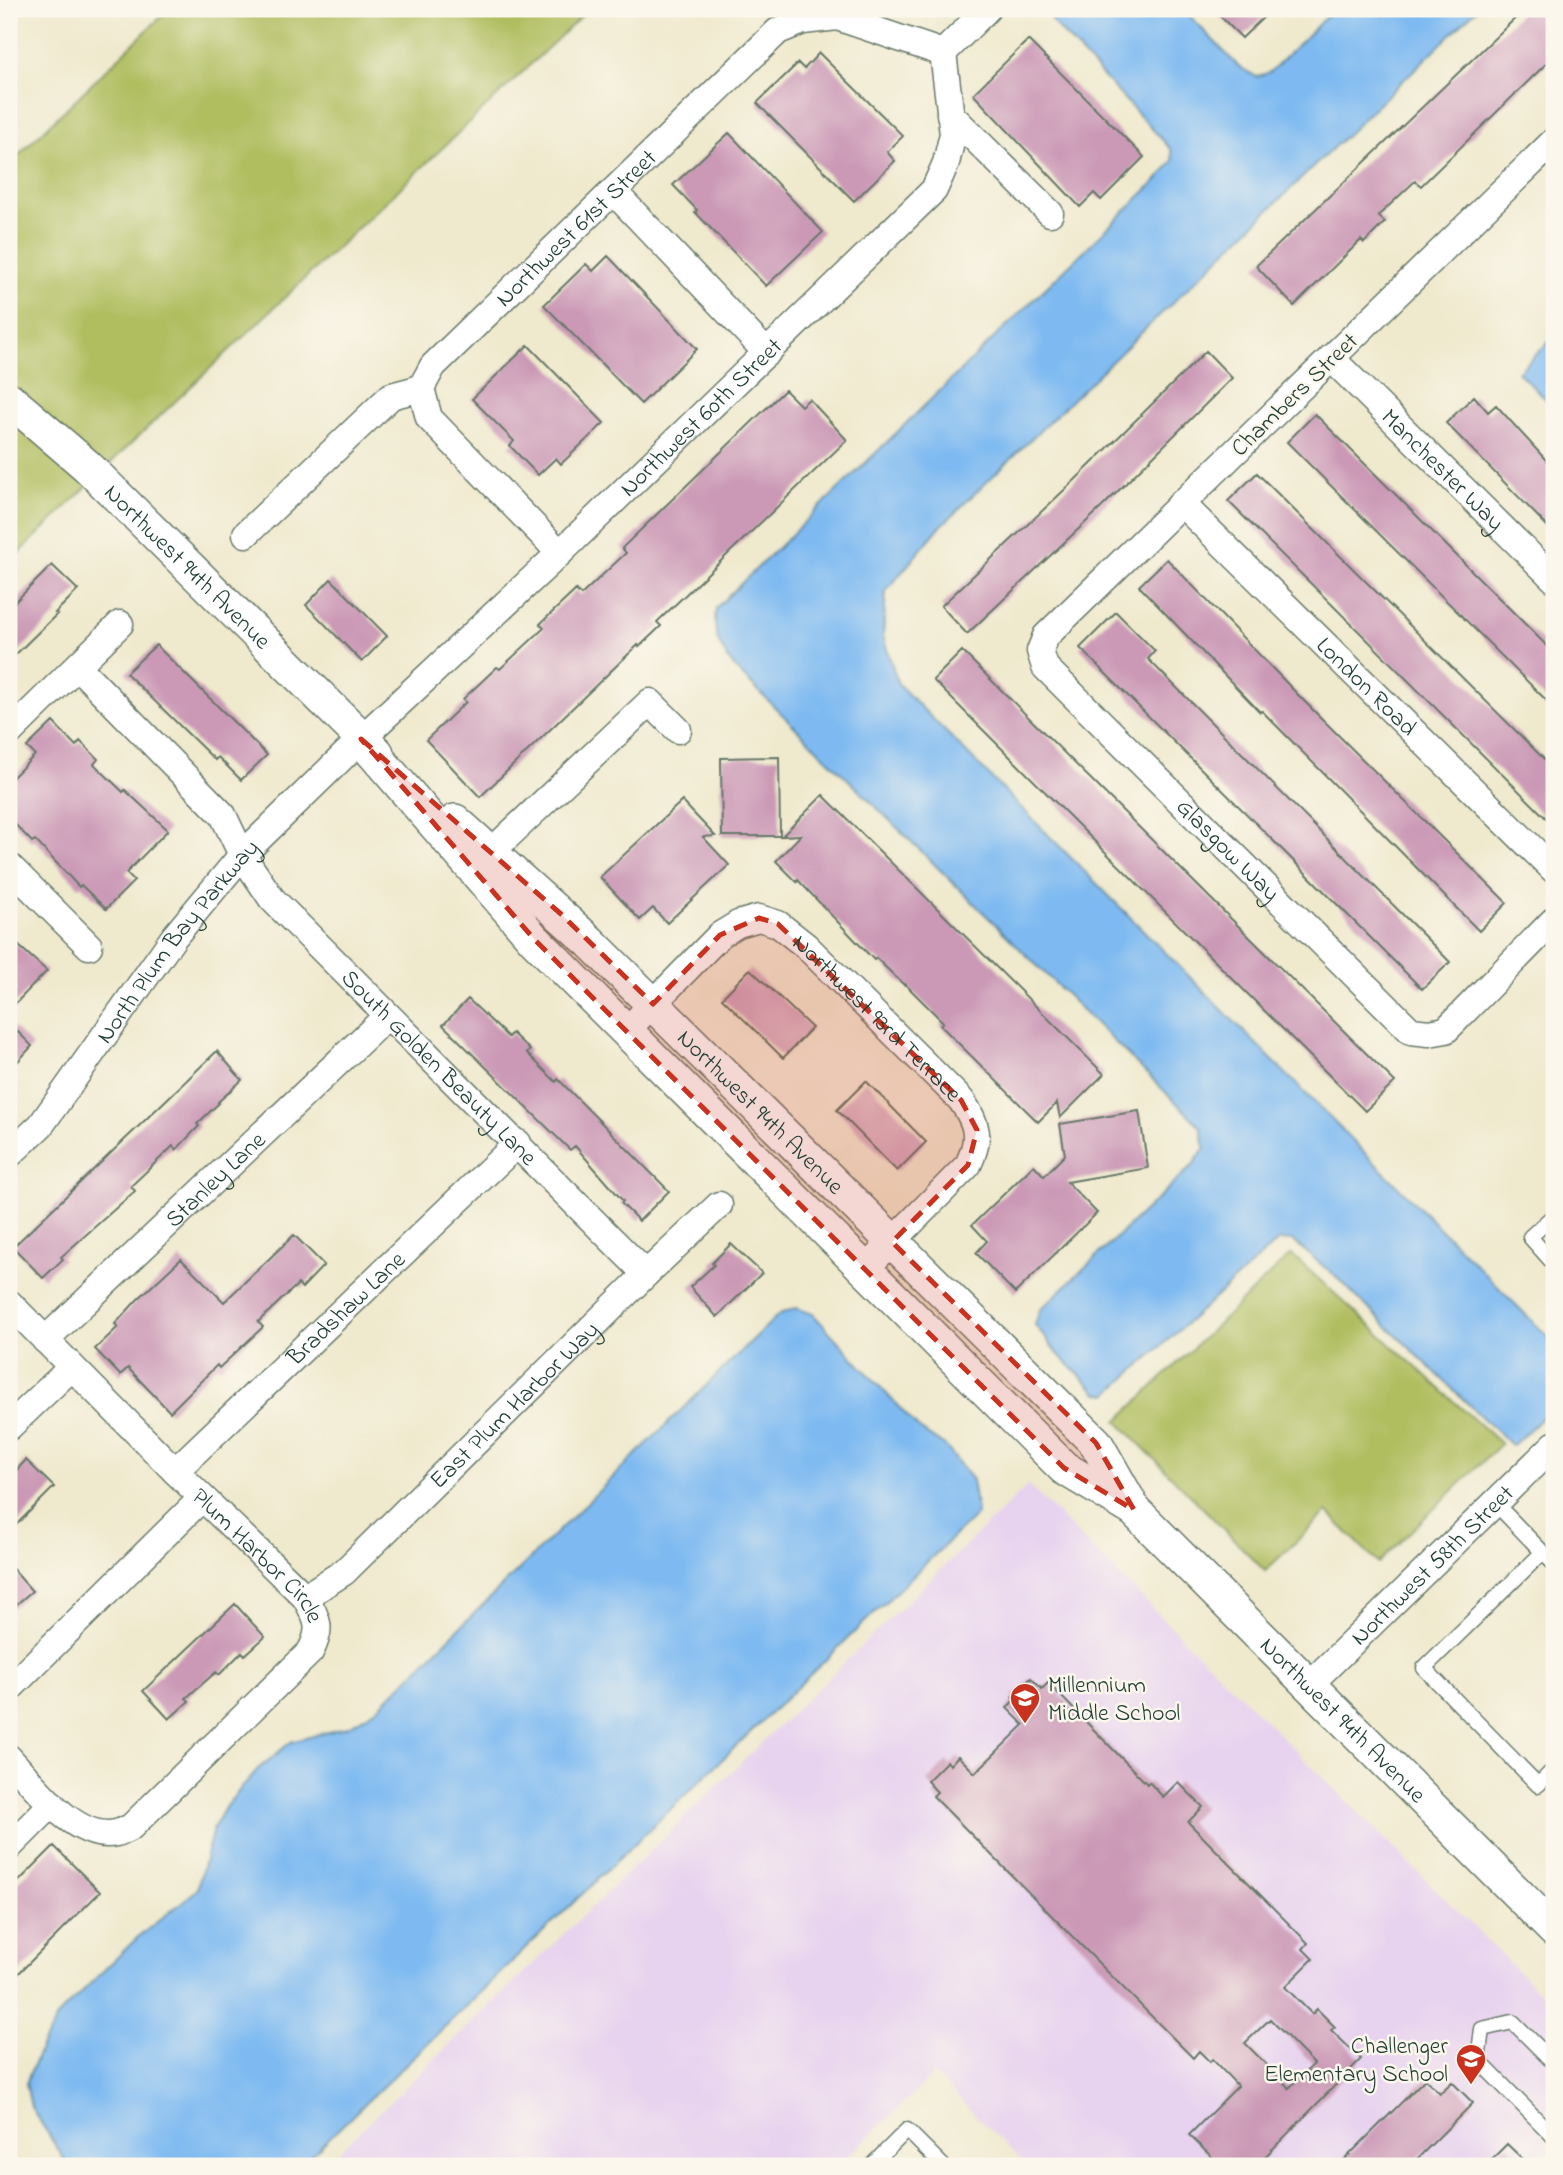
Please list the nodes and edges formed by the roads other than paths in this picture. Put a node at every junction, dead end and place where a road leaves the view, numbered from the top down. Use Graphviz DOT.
graph roads {
  1 [pos="987,9"];
  2 [pos="839,13"];
  3 [pos="943,53"];
  4 [pos="950,114"];
  5 [pos="1554,141"];
  6 [pos="614,192"];
  7 [pos="1050,213"];
  8 [pos="767,353"];
  9 [pos="1331,358"];
  10 [pos="421,388"];
  11 [pos="9,400"];
  12 [pos="1181,503"];
  13 [pos="246,534"];
  14 [pos="560,553"];
  15 [pos="1554,579"];
  16 [pos="120,624"];
  17 [pos="1040,651"];
  18 [pos="78,667"];
  19 [pos="678,730"];
  20 [pos="9,733"];
  21 [pos="360,739"];
  22 [pos="491,852"];
  23 [pos="242,855"];
  24 [pos="9,866"];
  25 [pos="1554,870"];
  26 [pos="1554,920"];
  27 [pos="89,946"];
  28 [pos="653,1004"];
  29 [pos="387,1016"];
  30 [pos="626,1031"];
  31 [pos="517,1143"];
  32 [pos="9,1155"];
  33 [pos="719,1205"];
  34 [pos="1554,1214"];
  35 [pos="892,1242"];
  36 [pos="1554,1264"];
  37 [pos="865,1269"];
  38 [pos="646,1273"];
  39 [pos="9,1303"];
  40 [pos="45,1340"];
  41 [pos="71,1368"];
  42 [pos="9,1427"];
  43 [pos="1554,1445"];
  44 [pos="175,1471"];
  45 [pos="202,1498"];
  46 [pos="1495,1503"];
  47 [pos="1134,1510"];
  48 [pos="1543,1552"];
  49 [pos="1554,1564"];
  50 [pos="306,1597"];
  51 [pos="1309,1685"];
  52 [pos="9,1689"];
  53 [pos="9,1758"];
  54 [pos="1554,1769"];
  55 [pos="52,1804"];
  56 [pos="9,1847"];
  57 [pos="1554,1930"];
  58 [pos="1554,2063"];
  59 [pos="1554,2137"];
  60 [pos="871,2166"];
  61 [pos="943,2166"];
  1 -- 3 [label="street"];
  2 -- 3 [label="street, Northwest 61st Street"];
  2 -- 6 [label="street, Northwest 61st Street"];
  3 -- 4 [label="street, Northwest 60th Street"];
  4 -- 7 [label="street"];
  4 -- 8 [label="street, Northwest 60th Street"];
  5 -- 9 [label="street, Chambers Street"];
  6 -- 8 [label="street"];
  6 -- 10 [label="street, Northwest 61st Street"];
  8 -- 14 [label="street, Northwest 60th Street"];
  9 -- 12 [label="street, Chambers Street"];
  9 -- 15 [label="street, Manchester Way"];
  10 -- 13 [label="street"];
  10 -- 14 [label="street"];
  11 -- 21 [label="street, Northwest 94th Avenue"];
  12 -- 17 [label="street, Chambers Street"];
  12 -- 25 [label="street, London Road"];
  14 -- 21 [label="street, Northwest 60th Street"];
  16 -- 18 [label="street"];
  17 -- 26 [label="street, Glasgow Way"];
  18 -- 20 [label="street"];
  18 -- 23 [label="street, South Golden Beauty Lane"];
  19 -- 22 [label="street"];
  21 -- 22 [label="street, Northwest 94th Avenue"];
  21 -- 23 [label="street, North Plum Bay Parkway"];
  21 -- 30 [label="street, Northwest 94th Avenue"];
  22 -- 28 [label="street, Northwest 94th Avenue"];
  23 -- 29 [label="street, South Golden Beauty Lane"];
  23 -- 32 [label="street, North Plum Bay Parkway"];
  24 -- 27 [label="street"];
  28 -- 30 [label="street, Northwest 93rd Terrace"];
  28 -- 35 [label="street, Northwest 94th Avenue"];
  28 -- 35 [label="street, Northwest 93rd Terrace"];
  29 -- 31 [label="street, South Golden Beauty Lane"];
  29 -- 40 [label="street, Stanley Lane"];
  30 -- 37 [label="street, Northwest 94th Avenue"];
  31 -- 38 [label="street, South Golden Beauty Lane"];
  31 -- 44 [label="street, Bradshaw Lane"];
  33 -- 38 [label="street, East Plum Harbor Way"];
  34 -- 36 [label="lane"];
  35 -- 37 [label="street, Northwest 93rd Terrace"];
  35 -- 47 [label="street, Northwest 94th Avenue"];
  37 -- 47 [label="street, Northwest 94th Avenue"];
  38 -- 50 [label="street, East Plum Harbor Way"];
  39 -- 40 [label="street, Plum Harbor Circle"];
  40 -- 41 [label="street, Plum Harbor Circle"];
  41 -- 42 [label="street"];
  41 -- 44 [label="street, Plum Harbor Circle"];
  43 -- 46 [label="street, Northwest 58th Street"];
  44 -- 45 [label="street, Plum Harbor Circle"];
  45 -- 50 [label="street, Plum Harbor Circle"];
  45 -- 52 [label="street"];
  46 -- 48 [label="lane"];
  46 -- 51 [label="street, Northwest 58th Street"];
  47 -- 51 [label="street, Northwest 94th Avenue"];
  48 -- 49 [label="lane"];
  48 -- 54 [label="lane"];
  50 -- 55 [label="street, Plum Harbor Circle"];
  51 -- 57 [label="street, Northwest 94th Avenue"];
  53 -- 55 [label="street, Plum Harbor Circle"];
  55 -- 56 [label="street"];
  58 -- 59 [label="lane"];
  60 -- 61 [label="lane"];
}
